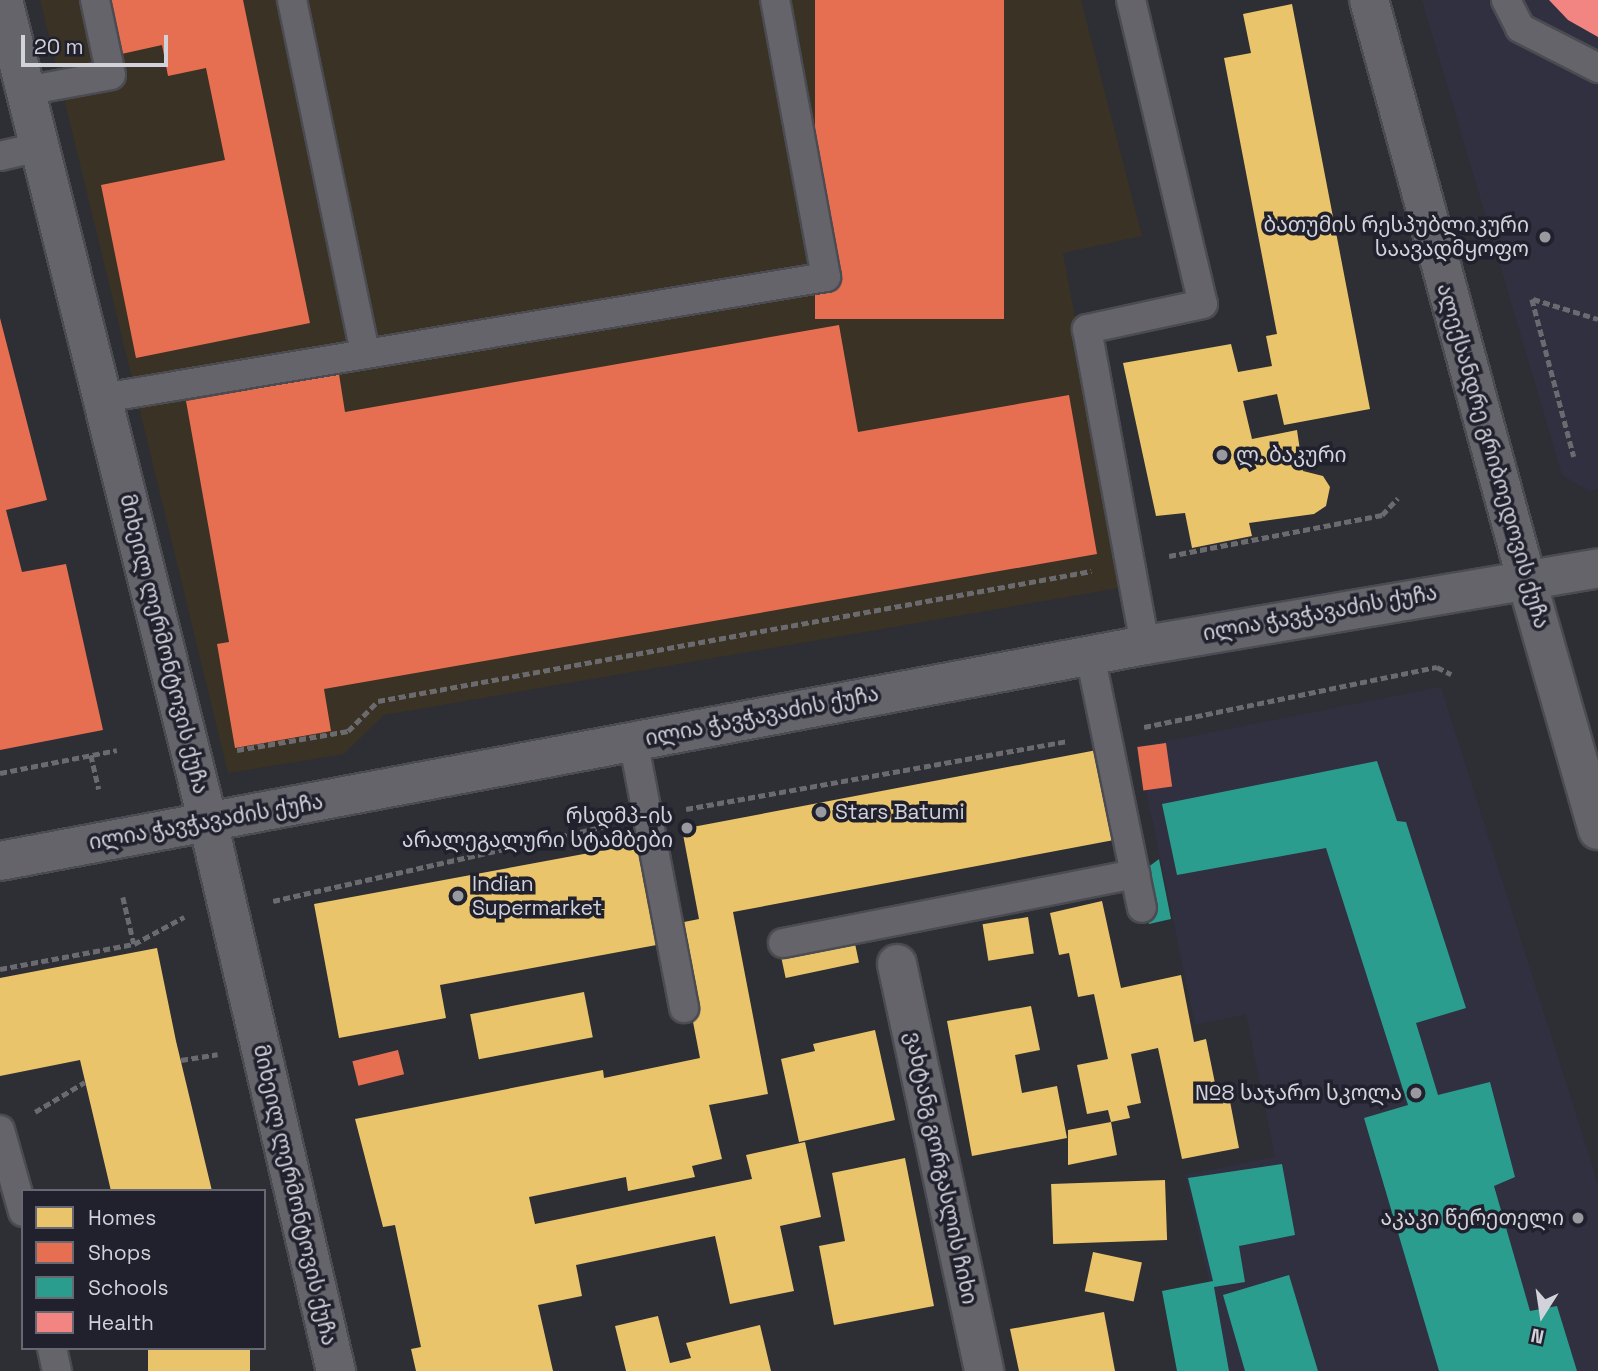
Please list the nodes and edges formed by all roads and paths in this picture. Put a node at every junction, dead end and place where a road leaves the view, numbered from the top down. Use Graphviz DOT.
graph roads {
  1 [pos="3,0"];
  2 [pos="95,0"];
  3 [pos="292,0"];
  4 [pos="775,0"];
  5 [pos="1131,0"];
  6 [pos="1369,0"];
  7 [pos="1506,0"];
  8 [pos="1598,68"];
  9 [pos="25,92"];
  10 [pos="39,147"];
  11 [pos="0,156"];
  12 [pos="1598,319"];
  13 [pos="365,353"];
  14 [pos="103,398"];
  15 [pos="1574,457"];
  16 [pos="1398,498"];
  17 [pos="1130,564"];
  18 [pos="1598,568"];
  19 [pos="1526,578"];
  20 [pos="1145,645"];
  21 [pos="1090,655"];
  22 [pos="1451,674"];
  23 [pos="1107,734"];
  24 [pos="634,740"];
  25 [pos="223,743"];
  26 [pos="117,750"];
  27 [pos="91,755"];
  28 [pos="0,774"];
  29 [pos="99,789"];
  30 [pos="648,816"];
  31 [pos="208,822"];
  32 [pos="1598,830"];
  33 [pos="0,861"];
  34 [pos="1135,874"];
  35 [pos="123,897"];
  36 [pos="264,903"];
  37 [pos="1142,908"];
  38 [pos="199,913"];
  39 [pos="783,943"];
  40 [pos="134,944"];
  41 [pos="897,964"];
  42 [pos="0,969"];
  43 [pos="684,1008"];
  44 [pos="219,1054"];
  45 [pos="181,1060"];
  46 [pos="85,1082"];
  47 [pos="2,1130"];
  48 [pos="21,1204"];
  49 [pos="52,1350"];
  50 [pos="57,1371"];
  51 [pos="336,1371"];
  52 [pos="984,1371"];
  1 -- 9 [label="street, მიხეილ ლერმონტოვის ქუჩა"];
  2 -- 9 [label="lane"];
  3 -- 13 [label="lane"];
  4 -- 13 [label="lane"];
  5 -- 17 [label="lane"];
  6 -- 19 [label="street, ალექსანდრე გრიბოედოვის ქუჩა"];
  7 -- 8 [label="lane"];
  9 -- 10 [label="street, მიხეილ ლერმონტოვის ქუჩა"];
  10 -- 11 [label="lane"];
  10 -- 14 [label="street, მიხეილ ლერმონტოვის ქუჩა"];
  12 -- 15 [label="path"];
  13 -- 14 [label="lane"];
  14 -- 31 [label="street, მიხეილ ლერმონტოვის ქუჩა"];
  16 -- 17 [label="path"];
  17 -- 20 [label="lane"];
  17 -- 25 [label="path"];
  18 -- 19 [label="street, ილია ჭავჭავაძის ქუჩა"];
  19 -- 20 [label="street, ილია ჭავჭავაძის ქუჩა"];
  19 -- 32 [label="street, ალექსანდრე გრიბოედოვის ქუჩა"];
  20 -- 21 [label="street, ილია ჭავჭავაძის ქუჩა"];
  21 -- 23 [label="lane"];
  21 -- 24 [label="street, ილია ჭავჭავაძის ქუჩა"];
  22 -- 23 [label="path"];
  23 -- 30 [label="path"];
  23 -- 34 [label="lane"];
  24 -- 30 [label="lane"];
  24 -- 31 [label="street, ილია ჭავჭავაძის ქუჩა"];
  26 -- 27 [label="path"];
  27 -- 28 [label="path"];
  27 -- 29 [label="path"];
  30 -- 36 [label="path"];
  30 -- 43 [label="lane"];
  31 -- 33 [label="street, ილია ჭავჭავაძის ქუჩა"];
  31 -- 51 [label="street, მიხეილ ლერმონტოვის ქუჩა"];
  34 -- 37 [label="lane"];
  34 -- 39 [label="lane"];
  35 -- 40 [label="path"];
  38 -- 40 [label="path"];
  40 -- 42 [label="path"];
  41 -- 52 [label="street, ვახტანგ გორგასლის ჩიხი"];
  44 -- 45 [label="path"];
  46 -- 47 [label="path"];
  47 -- 48 [label="lane"];
  49 -- 50 [label="lane"];
}
